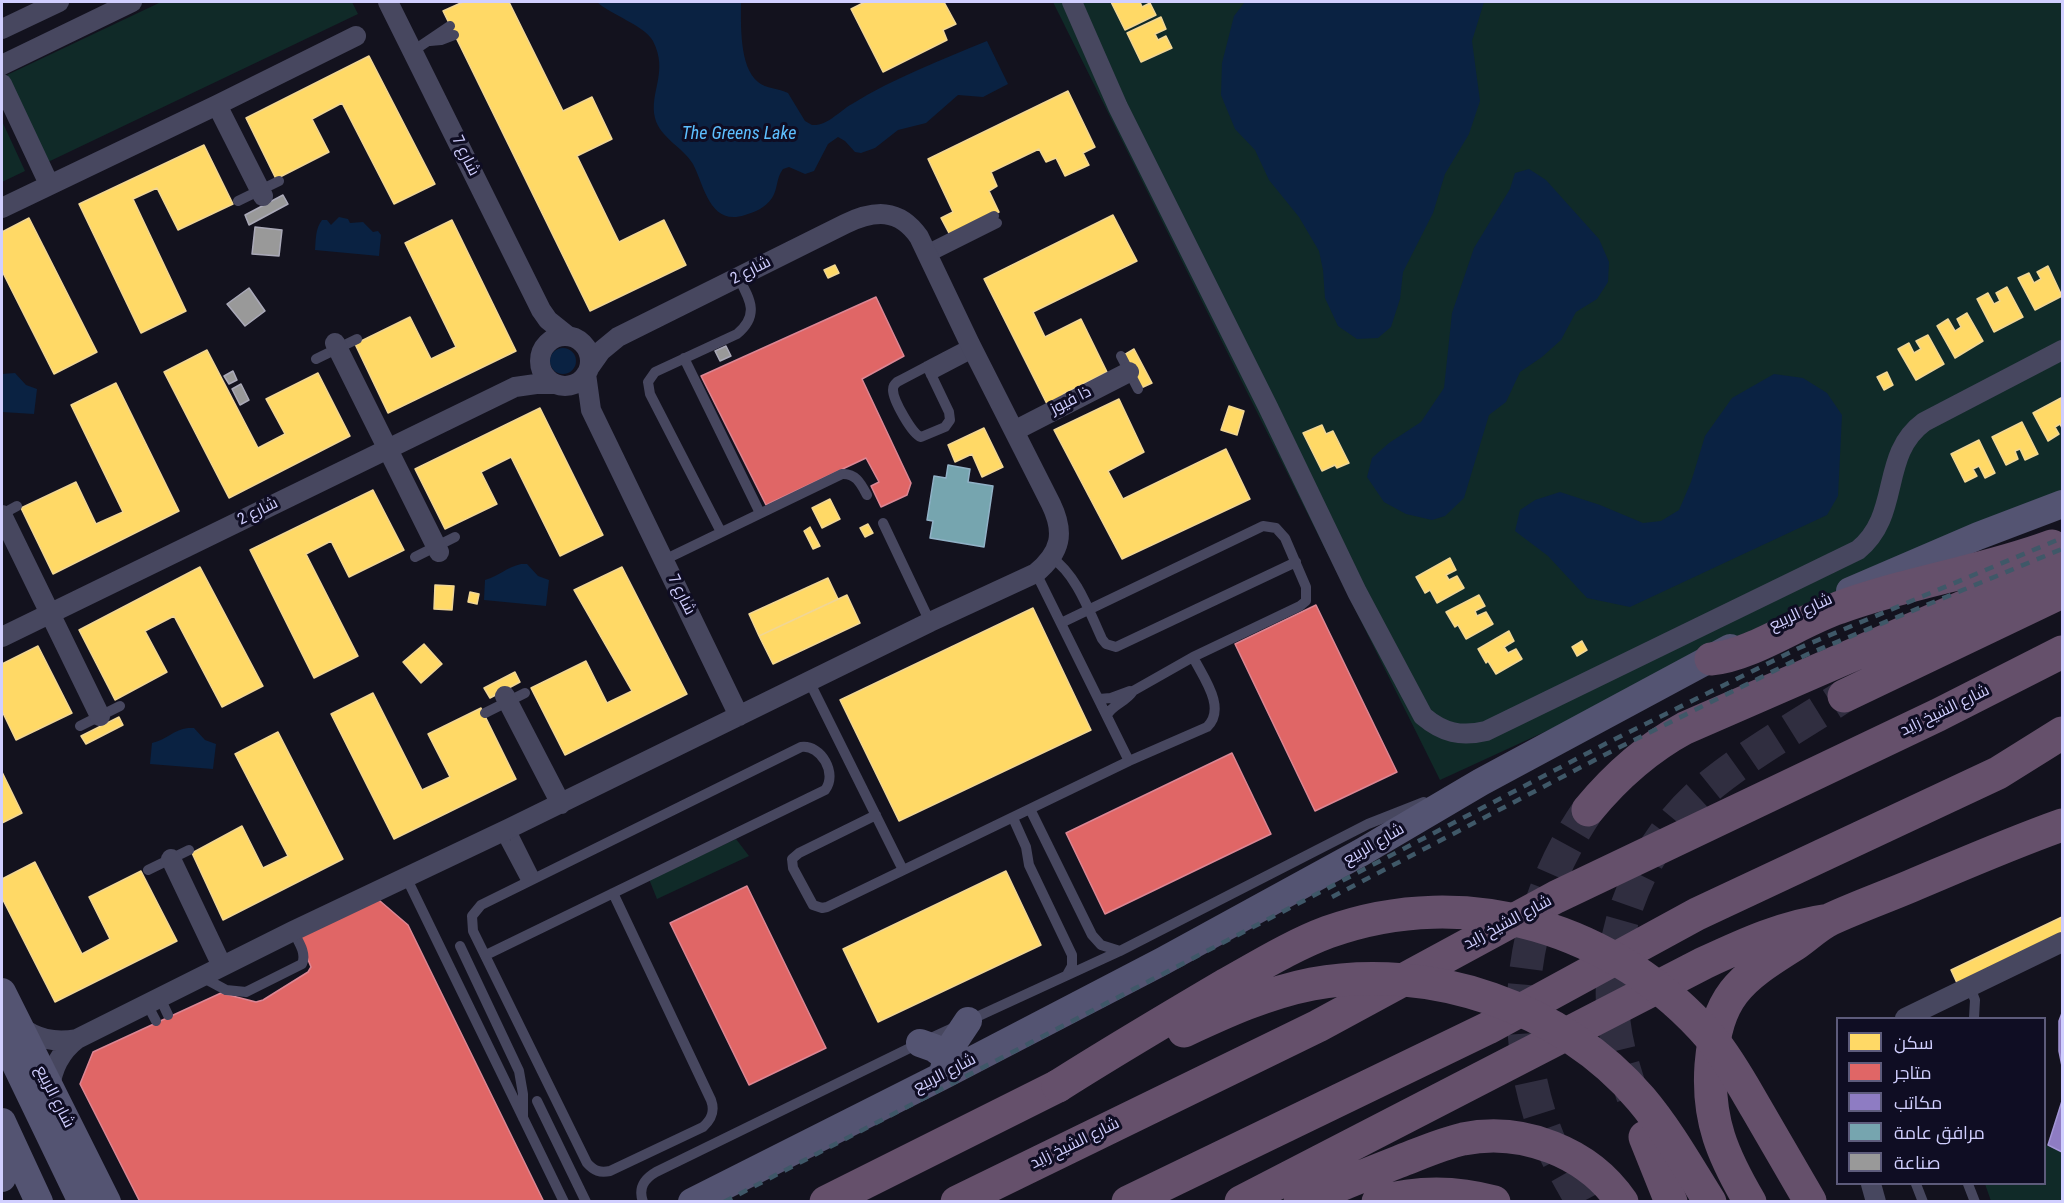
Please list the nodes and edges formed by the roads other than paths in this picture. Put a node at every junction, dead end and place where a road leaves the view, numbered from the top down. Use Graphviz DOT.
graph roads {
  1 [pos="58,2"];
  2 [pos="132,2"];
  3 [pos="388,2"];
  4 [pos="1072,2"];
  5 [pos="2,29"];
  6 [pos="452,30"];
  7 [pos="356,36"];
  8 [pos="422,46"];
  9 [pos="2,65"];
  10 [pos="2,84"];
  11 [pos="217,105"];
  12 [pos="49,184"];
  13 [pos="280,184"];
  14 [pos="262,193"];
  15 [pos="240,204"];
  16 [pos="2,208"];
  17 [pos="996,220"];
  18 [pos="927,254"];
  19 [pos="738,277"];
  20 [pos="541,310"];
  21 [pos="355,336"];
  22 [pos="618,337"];
  23 [pos="572,338"];
  24 [pos="336,346"];
  25 [pos="972,348"];
  26 [pos="2062,350"];
  27 [pos="541,352"];
  28 [pos="315,356"];
  29 [pos="684,358"];
  30 [pos="588,371"];
  31 [pos="929,371"];
  32 [pos="1127,374"];
  33 [pos="558,385"];
  34 [pos="515,387"];
  35 [pos="591,410"];
  36 [pos="1014,430"];
  37 [pos="388,449"];
  38 [pos="867,495"];
  39 [pos="2062,504"];
  40 [pos="2,507"];
  41 [pos="8,509"];
  42 [pos="760,513"];
  43 [pos="883,524"];
  44 [pos="721,532"];
  45 [pos="456,540"];
  46 [pos="2062,543"];
  47 [pos="437,549"];
  48 [pos="1051,557"];
  49 [pos="416,560"];
  50 [pos="664,560"];
  51 [pos="1296,562"];
  52 [pos="2062,564"];
  53 [pos="1036,573"];
  54 [pos="2062,592"];
  55 [pos="1088,610"];
  56 [pos="49,614"];
  57 [pos="930,622"];
  58 [pos="1061,623"];
  59 [pos="2,637"];
  60 [pos="2062,652"];
  61 [pos="1193,657"];
  62 [pos="1711,659"];
  63 [pos="809,681"];
  64 [pos="1133,691"];
  65 [pos="515,695"];
  66 [pos="1844,696"];
  67 [pos="1099,699"];
  68 [pos="119,703"];
  69 [pos="484,711"];
  70 [pos="98,714"];
  71 [pos="1107,715"];
  72 [pos="739,716"];
  73 [pos="78,723"];
  74 [pos="2062,733"];
  75 [pos="2062,760"];
  76 [pos="1129,761"];
  77 [pos="1998,773"];
  78 [pos="1481,782"];
  79 [pos="561,804"];
  80 [pos="1030,809"];
  81 [pos="1588,810"];
  82 [pos="876,815"];
  83 [pos="1013,818"];
  84 [pos="2055,827"];
  85 [pos="506,831"];
  86 [pos="1042,834"];
  87 [pos="1024,842"];
  88 [pos="181,857"];
  89 [pos="903,870"];
  90 [pos="150,872"];
  91 [pos="406,878"];
  92 [pos="531,880"];
  93 [pos="613,893"];
  94 [pos="1829,920"];
  95 [pos="293,931"];
  96 [pos="2062,942"];
  97 [pos="460,946"];
  98 [pos="1120,951"];
  99 [pos="486,955"];
  100 [pos="222,966"];
  101 [pos="1066,975"];
  102 [pos="202,977"];
  103 [pos="1970,987"];
  104 [pos="2,992"];
  105 [pos="1907,1017"];
  106 [pos="1974,1017"];
  107 [pos="968,1021"];
  108 [pos="10,1030"];
  109 [pos="77,1039"];
  110 [pos="920,1043"];
  111 [pos="944,1066"];
  112 [pos="2,1080"];
  113 [pos="1711,1083"];
  114 [pos="1058,1086"];
  115 [pos="50,1089"];
  116 [pos="537,1101"];
  117 [pos="522,1118"];
  118 [pos="7,1133"];
  119 [pos="1645,1137"];
  120 [pos="2,1178"];
  121 [pos="1871,1185"];
  122 [pos="1916,1185"];
  123 [pos="1968,1185"];
  124 [pos="1810,1201"];
  125 [pos="39,1202"];
  126 [pos="61,1202"];
  127 [pos="82,1202"];
  128 [pos="107,1202"];
  129 [pos="564,1202"];
  130 [pos="586,1202"];
  131 [pos="643,1202"];
  132 [pos="692,1202"];
  133 [pos="826,1202"];
  134 [pos="957,1202"];
  135 [pos="1128,1202"];
  136 [pos="1241,1202"];
  137 [pos="1299,1202"];
  138 [pos="1378,1202"];
  139 [pos="1494,1202"];
  140 [pos="1622,1202"];
  141 [pos="1671,1202"];
  142 [pos="1710,1202"];
  143 [pos="1750,1202"];
  144 [pos="1772,1202"];
  145 [pos="1876,1202"];
  146 [pos="1923,1202"];
  147 [pos="1975,1202"];
  1 -- 5 [label="street"];
  2 -- 9 [label="street"];
  3 -- 8 [label="street, شارع 7"];
  4 -- 26 [label="street"];
  6 -- 8 [label="lane"];
  7 -- 11 [label="street"];
  8 -- 20 [label="street, شارع 7"];
  10 -- 12 [label="street"];
  11 -- 12 [label="street"];
  11 -- 14 [label="street"];
  12 -- 16 [label="street"];
  13 -- 14 [label="lane"];
  14 -- 15 [label="lane"];
  17 -- 18 [label="lane"];
  18 -- 19 [label="street, شارع 2"];
  18 -- 25 [label="street"];
  19 -- 22 [label="street, شارع 2"];
  19 -- 29 [label="lane"];
  20 -- 23 [label="street, شارع 7"];
  20 -- 27 [label="street, شارع 7"];
  21 -- 24 [label="lane"];
  22 -- 23 [label="street, شارع 2"];
  22 -- 30 [label="street, شارع 2"];
  23 -- 27 [label="street"];
  23 -- 30 [label="street"];
  24 -- 28 [label="lane"];
  24 -- 37 [label="street"];
  25 -- 31 [label="lane"];
  25 -- 36 [label="street"];
  27 -- 33 [label="street"];
  27 -- 34 [label="street, شارع 2"];
  29 -- 42 [label="lane"];
  29 -- 44 [label="lane"];
  30 -- 33 [label="street"];
  30 -- 35 [label="street, شارع 7"];
  31 -- 31 [label="lane"];
  32 -- 36 [label="street, ذا فيوز"];
  33 -- 34 [label="street, شارع 2"];
  33 -- 35 [label="street, شارع 7"];
  34 -- 37 [label="street, شارع 2"];
  35 -- 50 [label="street, شارع 7"];
  36 -- 48 [label="street"];
  37 -- 47 [label="street"];
  37 -- 56 [label="street, شارع 2"];
  38 -- 42 [label="lane"];
  39 -- 62 [label="main road, شارع الربيع"];
  40 -- 41 [label="lane"];
  41 -- 56 [label="street"];
  42 -- 44 [label="lane"];
  43 -- 57 [label="lane"];
  44 -- 50 [label="lane"];
  45 -- 47 [label="lane"];
  46 -- 62 [label="highway"];
  47 -- 49 [label="lane"];
  48 -- 53 [label="street"];
  48 -- 55 [label="lane"];
  50 -- 72 [label="street, شارع 7"];
  51 -- 55 [label="lane"];
  51 -- 55 [label="lane"];
  51 -- 61 [label="lane"];
  52 -- 81 [label="highway"];
  53 -- 57 [label="street"];
  53 -- 58 [label="lane"];
  54 -- 66 [label="highway"];
  55 -- 58 [label="lane"];
  56 -- 59 [label="street, شارع 2"];
  56 -- 70 [label="street"];
  57 -- 63 [label="street"];
  58 -- 67 [label="lane"];
  60 -- 134 [label="highway, شارع الشيخ زايد"];
  61 -- 64 [label="lane"];
  61 -- 76 [label="lane"];
  62 -- 78 [label="main road, شارع الربيع"];
  63 -- 72 [label="street"];
  63 -- 82 [label="lane"];
  64 -- 67 [label="lane"];
  64 -- 71 [label="lane"];
  65 -- 69 [label="lane"];
  65 -- 79 [label="street"];
  67 -- 71 [label="lane"];
  68 -- 70 [label="lane"];
  70 -- 73 [label="lane"];
  71 -- 76 [label="lane"];
  72 -- 79 [label="street"];
  74 -- 77 [label="highway"];
  75 -- 77 [label="highway"];
  76 -- 80 [label="lane"];
  77 -- 135 [label="highway"];
  78 -- 98 [label="lane"];
  78 -- 111 [label="main road, شارع الربيع"];
  79 -- 85 [label="street"];
  80 -- 83 [label="lane"];
  80 -- 86 [label="lane"];
  82 -- 89 [label="lane"];
  82 -- 89 [label="lane"];
  83 -- 87 [label="lane"];
  83 -- 89 [label="lane"];
  84 -- 94 [label="highway"];
  85 -- 91 [label="street"];
  85 -- 92 [label="lane"];
  86 -- 87 [label="lane"];
  86 -- 98 [label="lane"];
  87 -- 101 [label="lane"];
  88 -- 90 [label="lane"];
  88 -- 100 [label="street"];
  91 -- 95 [label="street"];
  91 -- 117 [label="lane"];
  92 -- 93 [label="lane"];
  92 -- 99 [label="lane"];
  93 -- 99 [label="lane"];
  93 -- 99 [label="lane"];
  94 -- 113 [label="highway"];
  94 -- 136 [label="highway"];
  95 -- 100 [label="street"];
  95 -- 102 [label="lane"];
  96 -- 103 [label="street"];
  97 -- 117 [label="lane"];
  98 -- 101 [label="lane"];
  100 -- 102 [label="street"];
  101 -- 107 [label="lane"];
  102 -- 109 [label="street"];
  103 -- 105 [label="street"];
  103 -- 106 [label="lane"];
  104 -- 108 [label="main road, شارع الربيع"];
  107 -- 110 [label="lane"];
  107 -- 111 [label="main road"];
  108 -- 109 [label="street"];
  108 -- 115 [label="main road, شارع الربيع"];
  108 -- 127 [label="main road"];
  109 -- 115 [label="street"];
  110 -- 111 [label="main road"];
  110 -- 131 [label="lane"];
  111 -- 132 [label="main road, شارع الربيع"];
  112 -- 126 [label="main road"];
  113 -- 143 [label="highway"];
  113 -- 144 [label="highway"];
  114 -- 124 [label="highway, bridge"];
  114 -- 133 [label="highway"];
  114 -- 142 [label="highway, bridge"];
  115 -- 128 [label="main road, شارع الربيع"];
  116 -- 130 [label="lane"];
  117 -- 129 [label="lane"];
  118 -- 120 [label="main road"];
  118 -- 125 [label="main road"];
  119 -- 141 [label="highway"];
  121 -- 145 [label="street"];
  122 -- 146 [label="lane"];
  123 -- 147 [label="lane"];
  137 -- 140 [label="highway"];
  138 -- 139 [label="highway"];
}
